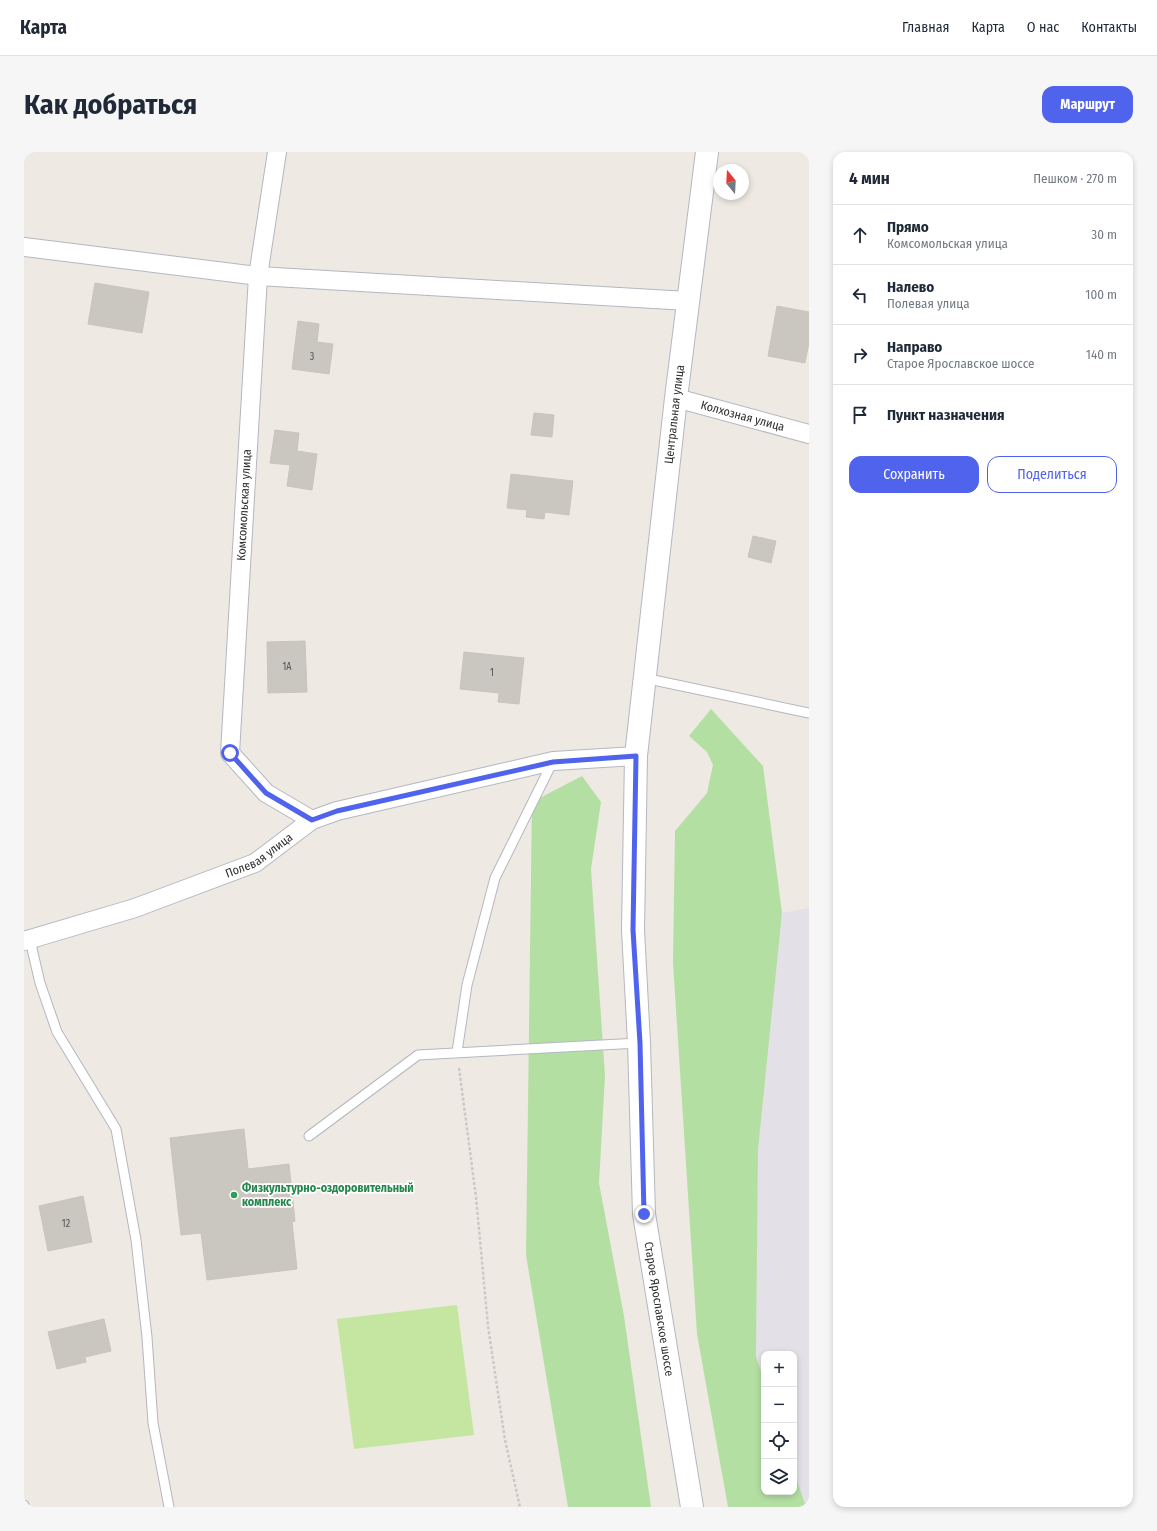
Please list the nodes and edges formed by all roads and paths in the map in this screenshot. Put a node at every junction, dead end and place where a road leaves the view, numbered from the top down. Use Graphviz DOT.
graph roads {
  1 [pos="277,152"];
  2 [pos="707,152"];
  3 [pos="24,247"];
  4 [pos="258,276"];
  5 [pos="688,301"];
  6 [pos="676,398"];
  7 [pos="809,434"];
  8 [pos="644,678"];
  9 [pos="809,713"];
  10 [pos="636,756"];
  11 [pos="553,762"];
  12 [pos="312,820"];
  13 [pos="27,940"];
  14 [pos="640,1043"];
  15 [pos="457,1052"];
  16 [pos="309,1136"];
  17 [pos="169,1507"];
  18 [pos="520,1507"];
  19 [pos="692,1507"];
  1 -- 4 [label="street, Комсомольская улица"];
  2 -- 5 [label="main road, Центральная улица"];
  3 -- 4 [label="street"];
  4 -- 5 [label="street"];
  4 -- 12 [label="street, Комсомольская улица"];
  5 -- 6 [label="main road, Центральная улица"];
  6 -- 7 [label="street, Колхозная улица"];
  6 -- 8 [label="main road, Центральная улица"];
  8 -- 9 [label="lane"];
  8 -- 10 [label="main road, Старое Ярославское шоссе"];
  10 -- 11 [label="street, Полевая улица"];
  10 -- 14 [label="main road, Старое Ярославское шоссе"];
  11 -- 12 [label="street, Полевая улица"];
  11 -- 15 [label="lane"];
  12 -- 13 [label="street, Полевая улица"];
  13 -- 17 [label="lane"];
  14 -- 15 [label="lane"];
  14 -- 19 [label="main road, Старое Ярославское шоссе"];
  15 -- 16 [label="lane"];
  15 -- 18 [label="path"];
}
